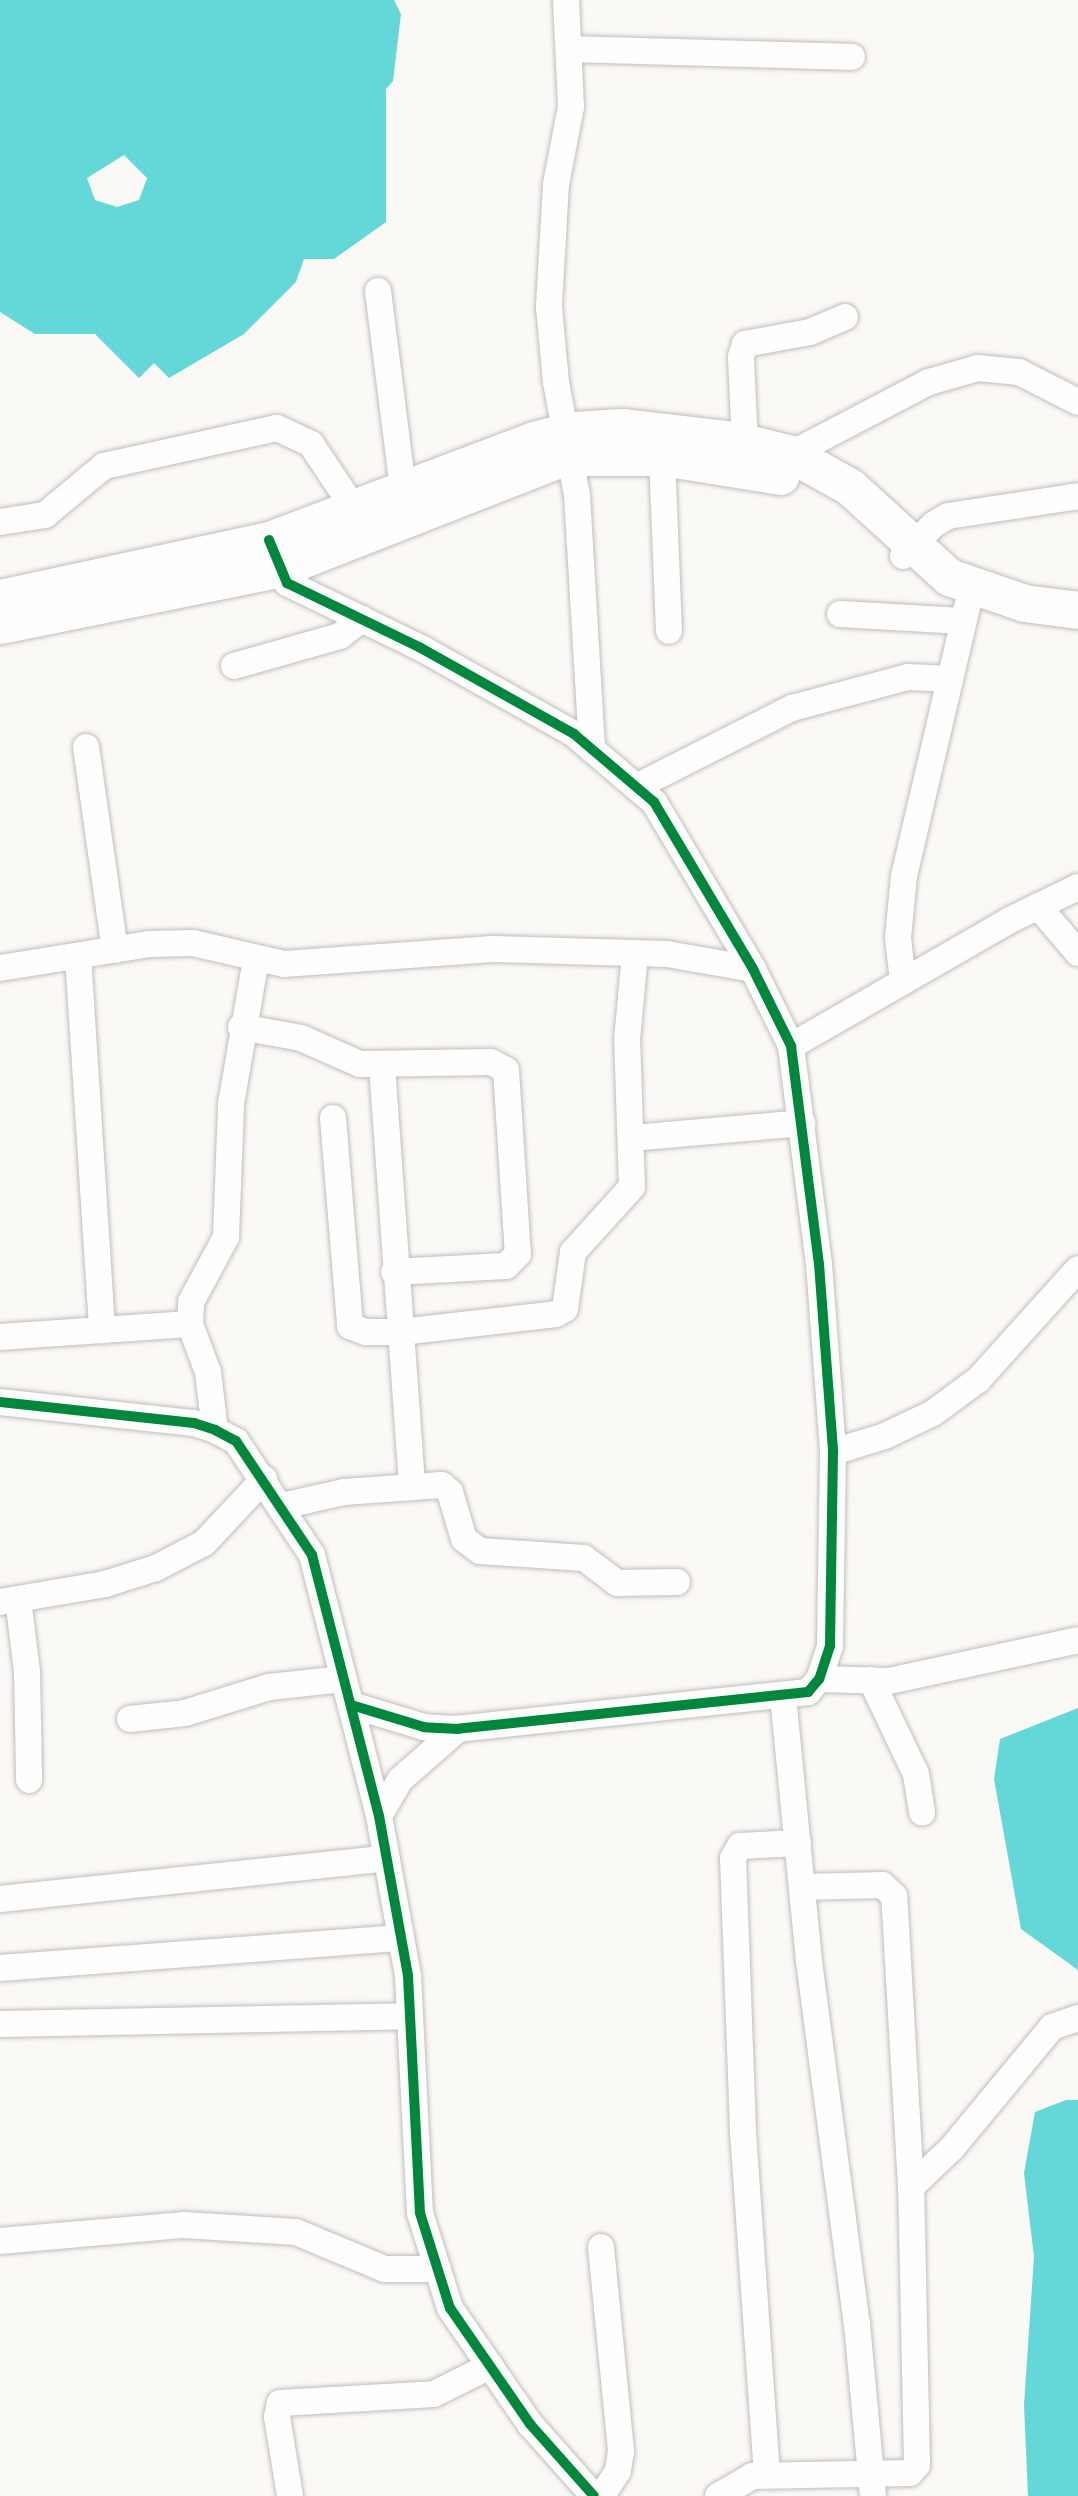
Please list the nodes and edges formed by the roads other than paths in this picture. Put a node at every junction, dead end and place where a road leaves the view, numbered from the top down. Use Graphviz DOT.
graph roads {
  1 [pos="566,0"];
  2 [pos="572,49"];
  3 [pos="852,57"];
  4 [pos="379,290"];
  5 [pos="845,317"];
  6 [pos="1078,402"];
  7 [pos="745,443"];
  8 [pos="568,444"];
  9 [pos="662,457"];
  10 [pos="783,465"];
  11 [pos="1078,496"];
  12 [pos="405,503"];
  13 [pos="362,520"];
  14 [pos="0,522"];
  15 [pos="907,551"];
  16 [pos="274,555"];
  17 [pos="0,598"];
  18 [pos="967,604"];
  19 [pos="1078,610"];
  20 [pos="840,614"];
  21 [pos="362,619"];
  22 [pos="0,625"];
  23 [pos="1078,628"];
  24 [pos="669,631"];
  25 [pos="234,666"];
  26 [pos="950,679"];
  27 [pos="86,747"];
  28 [pos="592,750"];
  29 [pos="636,787"];
  30 [pos="1078,887"];
  31 [pos="1038,906"];
  32 [pos="115,950"];
  33 [pos="635,953"];
  34 [pos="1078,953"];
  35 [pos="78,956"];
  36 [pos="256,959"];
  37 [pos="0,968"];
  38 [pos="754,969"];
  39 [pos="903,981"];
  40 [pos="241,1027"];
  41 [pos="791,1046"];
  42 [pos="382,1066"];
  43 [pos="332,1118"];
  44 [pos="802,1123"];
  45 [pos="632,1138"];
  46 [pos="1078,1269"];
  47 [pos="394,1272"];
  48 [pos="190,1324"];
  49 [pos="102,1330"];
  50 [pos="401,1332"];
  51 [pos="0,1337"];
  52 [pos="0,1402"];
  53 [pos="215,1430"];
  54 [pos="834,1452"];
  55 [pos="264,1479"];
  56 [pos="412,1487"];
  57 [pos="282,1506"];
  58 [pos="677,1582"];
  59 [pos="9,1600"];
  60 [pos="1078,1640"];
  61 [pos="344,1679"];
  62 [pos="818,1679"];
  63 [pos="871,1680"];
  64 [pos="783,1696"];
  65 [pos="351,1705"];
  66 [pos="130,1719"];
  67 [pos="458,1729"];
  68 [pos="29,1780"];
  69 [pos="922,1812"];
  70 [pos="379,1816"];
  71 [pos="798,1843"];
  72 [pos="387,1858"];
  73 [pos="802,1887"];
  74 [pos="0,1899"];
  75 [pos="401,1938"];
  76 [pos="0,1968"];
  77 [pos="411,2016"];
  78 [pos="1078,2018"];
  79 [pos="0,2024"];
  80 [pos="911,2187"];
  81 [pos="0,2241"];
  82 [pos="601,2246"];
  83 [pos="438,2269"];
  84 [pos="490,2366"];
  85 [pos="767,2475"];
  86 [pos="873,2484"];
  87 [pos="290,2496"];
  88 [pos="594,2496"];
  89 [pos="602,2496"];
  90 [pos="718,2496"];
  1 -- 2 [label="street"];
  2 -- 3 [label="street"];
  2 -- 8 [label="street"];
  4 -- 12 [label="street"];
  5 -- 7 [label="street"];
  6 -- 10 [label="street"];
  7 -- 8 [label="street"];
  7 -- 10 [label="street"];
  8 -- 9 [label="street"];
  8 -- 12 [label="street"];
  8 -- 28 [label="street"];
  9 -- 10 [label="street"];
  9 -- 24 [label="street"];
  10 -- 15 [label="street"];
  11 -- 15 [label="street"];
  12 -- 13 [label="street"];
  13 -- 14 [label="street"];
  13 -- 16 [label="street"];
  15 -- 18 [label="street"];
  16 -- 17 [label="street"];
  16 -- 21 [label="street"];
  16 -- 22 [label="street"];
  18 -- 19 [label="street"];
  18 -- 20 [label="street"];
  18 -- 23 [label="street"];
  18 -- 26 [label="street"];
  21 -- 25 [label="street"];
  21 -- 28 [label="street"];
  26 -- 29 [label="street"];
  26 -- 39 [label="street"];
  27 -- 32 [label="street"];
  28 -- 29 [label="street"];
  29 -- 38 [label="street"];
  30 -- 31 [label="street"];
  31 -- 34 [label="street"];
  31 -- 39 [label="street"];
  32 -- 35 [label="street"];
  32 -- 36 [label="street"];
  33 -- 36 [label="street"];
  33 -- 38 [label="street"];
  33 -- 45 [label="street"];
  35 -- 37 [label="street"];
  35 -- 49 [label="street"];
  36 -- 40 [label="street"];
  38 -- 41 [label="street"];
  39 -- 41 [label="street"];
  40 -- 42 [label="street"];
  40 -- 48 [label="street"];
  41 -- 44 [label="street"];
  42 -- 47 [label="street"];
  42 -- 47 [label="street"];
  43 -- 50 [label="street"];
  44 -- 45 [label="street"];
  44 -- 54 [label="street"];
  45 -- 50 [label="street"];
  46 -- 54 [label="street"];
  47 -- 50 [label="street"];
  48 -- 49 [label="street"];
  48 -- 53 [label="street"];
  49 -- 51 [label="street"];
  50 -- 56 [label="street"];
  52 -- 53 [label="street"];
  53 -- 55 [label="street"];
  54 -- 62 [label="street"];
  55 -- 57 [label="street"];
  55 -- 59 [label="street"];
  56 -- 57 [label="street"];
  56 -- 58 [label="street"];
  57 -- 61 [label="street"];
  59 -- 68 [label="street"];
  60 -- 63 [label="street"];
  61 -- 65 [label="street"];
  61 -- 66 [label="street"];
  62 -- 63 [label="street"];
  62 -- 64 [label="street"];
  63 -- 69 [label="street"];
  64 -- 67 [label="street"];
  64 -- 71 [label="street"];
  65 -- 67 [label="street"];
  65 -- 70 [label="street"];
  67 -- 70 [label="street"];
  70 -- 72 [label="street"];
  71 -- 73 [label="street"];
  71 -- 85 [label="street"];
  72 -- 74 [label="street"];
  72 -- 75 [label="street"];
  73 -- 80 [label="street"];
  73 -- 86 [label="street"];
  75 -- 76 [label="street"];
  75 -- 77 [label="street"];
  77 -- 79 [label="street"];
  77 -- 83 [label="street"];
  78 -- 80 [label="street"];
  80 -- 86 [label="street"];
  81 -- 83 [label="street"];
  82 -- 89 [label="street"];
  83 -- 84 [label="street"];
  84 -- 87 [label="street"];
  84 -- 88 [label="street"];
  85 -- 86 [label="street"];
  85 -- 90 [label="street"];
}
